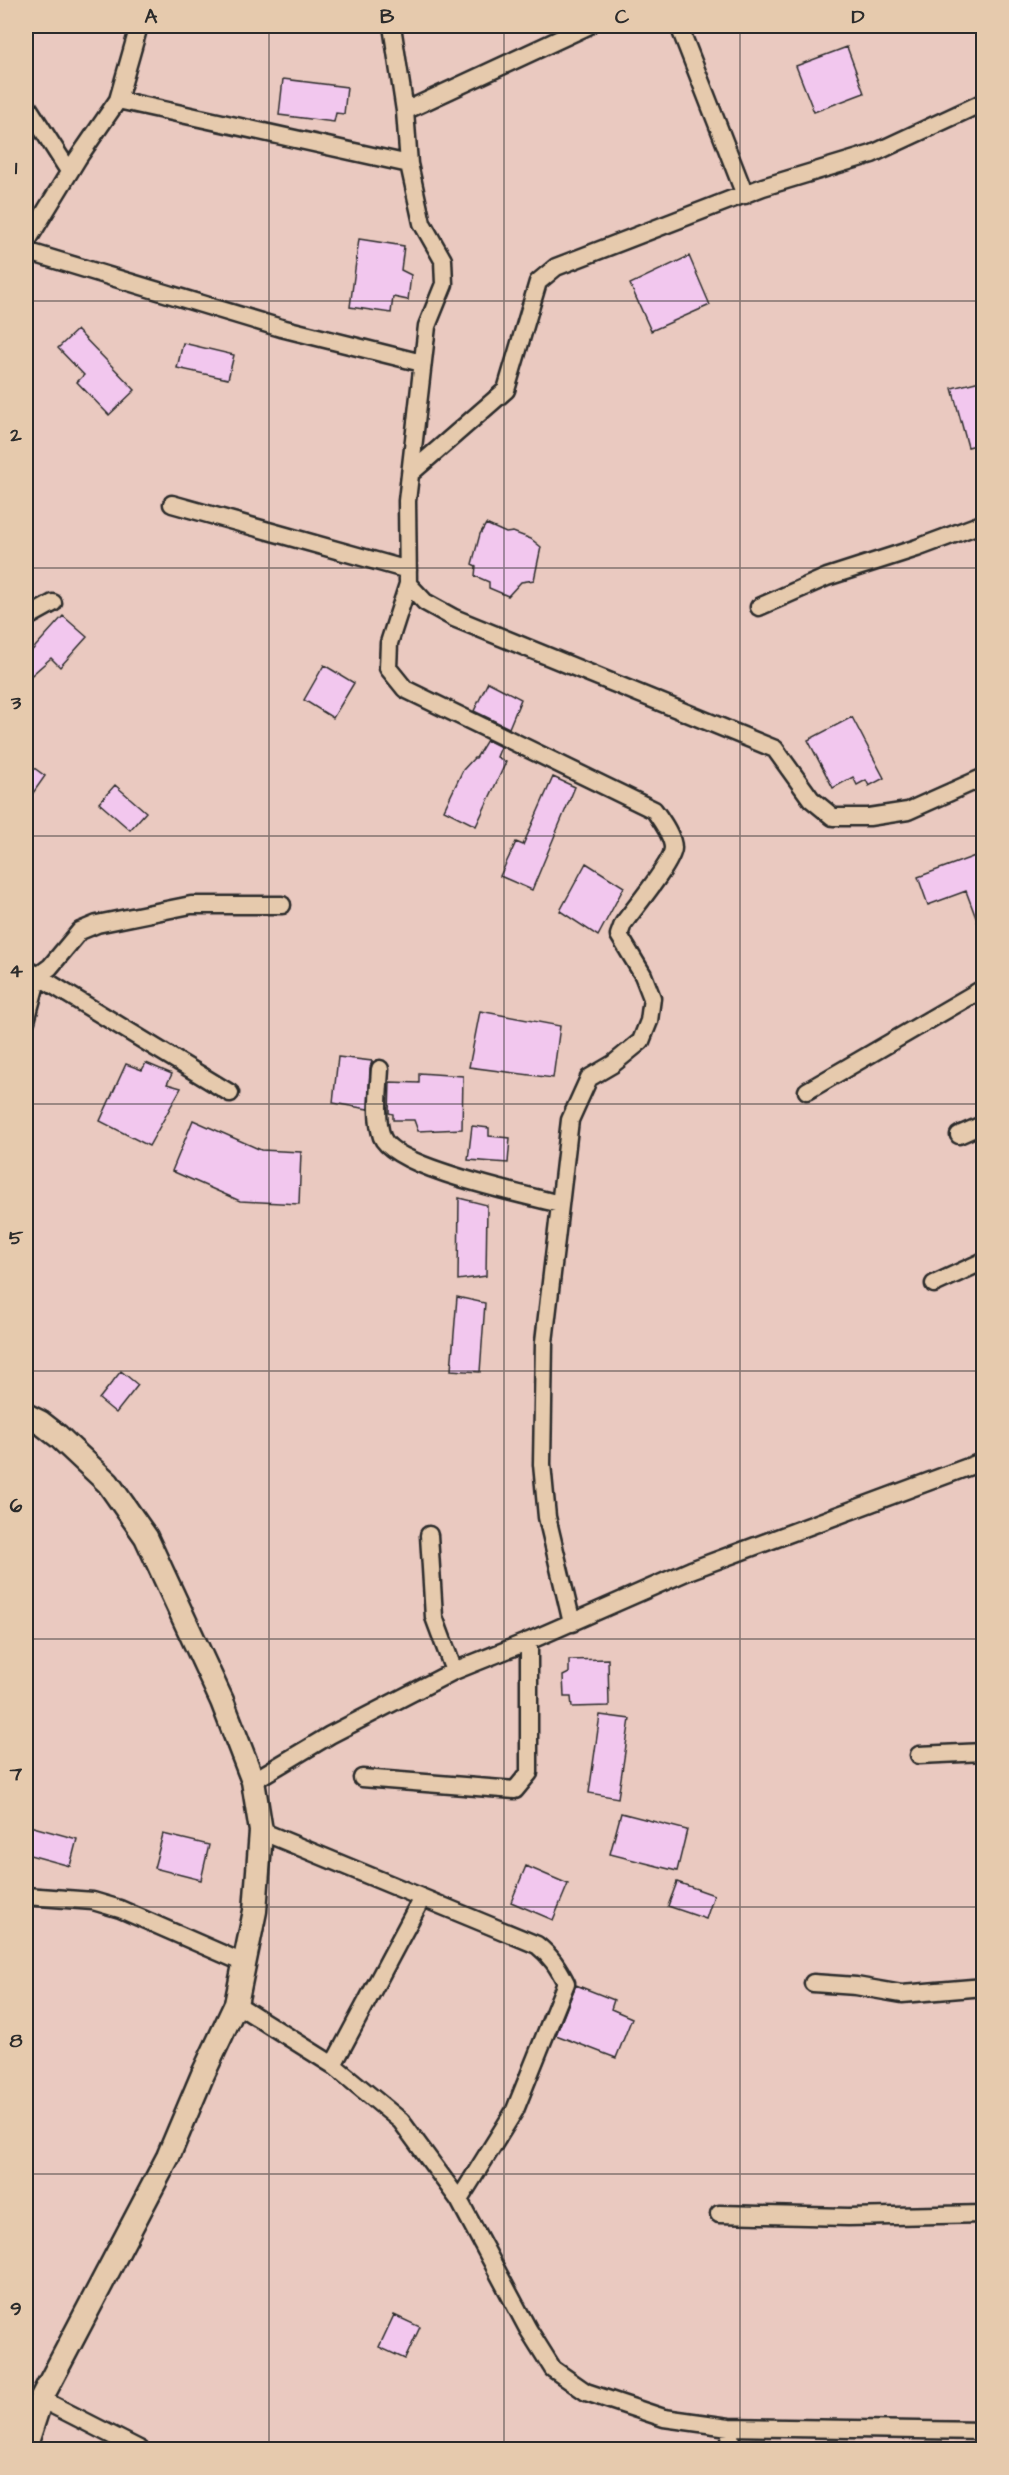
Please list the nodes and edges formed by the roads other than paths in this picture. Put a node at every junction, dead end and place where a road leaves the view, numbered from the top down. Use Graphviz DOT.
graph roads {
  1 [pos="138,26"];
  2 [pos="392,26"];
  3 [pos="588,26"];
  4 [pos="679,26"];
  5 [pos="118,100"];
  6 [pos="984,102"];
  7 [pos="26,104"];
  8 [pos="405,111"];
  9 [pos="409,164"];
  10 [pos="69,171"];
  11 [pos="745,195"];
  12 [pos="26,243"];
  13 [pos="26,251"];
  14 [pos="422,363"];
  15 [pos="411,472"];
  16 [pos="172,504"];
  17 [pos="984,523"];
  18 [pos="408,577"];
  19 [pos="53,603"];
  20 [pos="759,608"];
  21 [pos="26,618"];
  22 [pos="984,777"];
  23 [pos="282,905"];
  24 [pos="32,973"];
  25 [pos="984,988"];
  26 [pos="26,1021"];
  27 [pos="381,1068"];
  28 [pos="807,1091"];
  29 [pos="230,1093"];
  30 [pos="984,1124"];
  31 [pos="958,1135"];
  32 [pos="560,1204"];
  33 [pos="984,1261"];
  34 [pos="934,1284"];
  35 [pos="26,1415"];
  36 [pos="984,1461"];
  37 [pos="429,1535"];
  38 [pos="572,1623"];
  39 [pos="529,1641"];
  40 [pos="454,1671"];
  41 [pos="984,1752"];
  42 [pos="919,1755"];
  43 [pos="363,1778"];
  44 [pos="253,1781"];
  45 [pos="261,1831"];
  46 [pos="26,1896"];
  47 [pos="422,1898"];
  48 [pos="246,1964"];
  49 [pos="813,1983"];
  50 [pos="984,1987"];
  51 [pos="236,2004"];
  52 [pos="333,2066"];
  53 [pos="459,2200"];
  54 [pos="720,2214"];
  55 [pos="984,2214"];
  56 [pos="41,2399"];
  57 [pos="729,2427"];
  58 [pos="984,2431"];
  59 [pos="26,2437"];
  60 [pos="141,2450"];
  61 [pos="732,2450"];
  1 -- 5 [label="street"];
  2 -- 8 [label="street"];
  3 -- 8 [label="street"];
  4 -- 11 [label="street"];
  5 -- 9 [label="street"];
  5 -- 10 [label="street"];
  6 -- 11 [label="street"];
  7 -- 10 [label="street"];
  8 -- 9 [label="street"];
  9 -- 14 [label="street"];
  10 -- 12 [label="street"];
  11 -- 15 [label="street"];
  13 -- 14 [label="street"];
  14 -- 15 [label="street"];
  15 -- 18 [label="street"];
  16 -- 18 [label="street"];
  17 -- 20 [label="street"];
  18 -- 22 [label="street"];
  18 -- 32 [label="street"];
  19 -- 21 [label="street"];
  23 -- 24 [label="street"];
  24 -- 26 [label="street"];
  24 -- 29 [label="street"];
  25 -- 28 [label="street"];
  27 -- 32 [label="street"];
  30 -- 31 [label="street"];
  32 -- 38 [label="street"];
  33 -- 34 [label="street"];
  35 -- 44 [label="street"];
  36 -- 38 [label="street"];
  37 -- 40 [label="street"];
  38 -- 39 [label="street"];
  39 -- 40 [label="street"];
  39 -- 43 [label="street"];
  40 -- 44 [label="street"];
  41 -- 42 [label="street"];
  44 -- 45 [label="street"];
  45 -- 47 [label="street"];
  45 -- 48 [label="street"];
  46 -- 48 [label="street"];
  47 -- 52 [label="street"];
  47 -- 53 [label="street"];
  48 -- 51 [label="street"];
  49 -- 50 [label="street"];
  51 -- 52 [label="street"];
  51 -- 56 [label="street"];
  52 -- 53 [label="street"];
  53 -- 57 [label="street"];
  54 -- 55 [label="street"];
  56 -- 59 [label="street"];
  56 -- 60 [label="street"];
  57 -- 58 [label="street"];
  57 -- 61 [label="street"];
}
